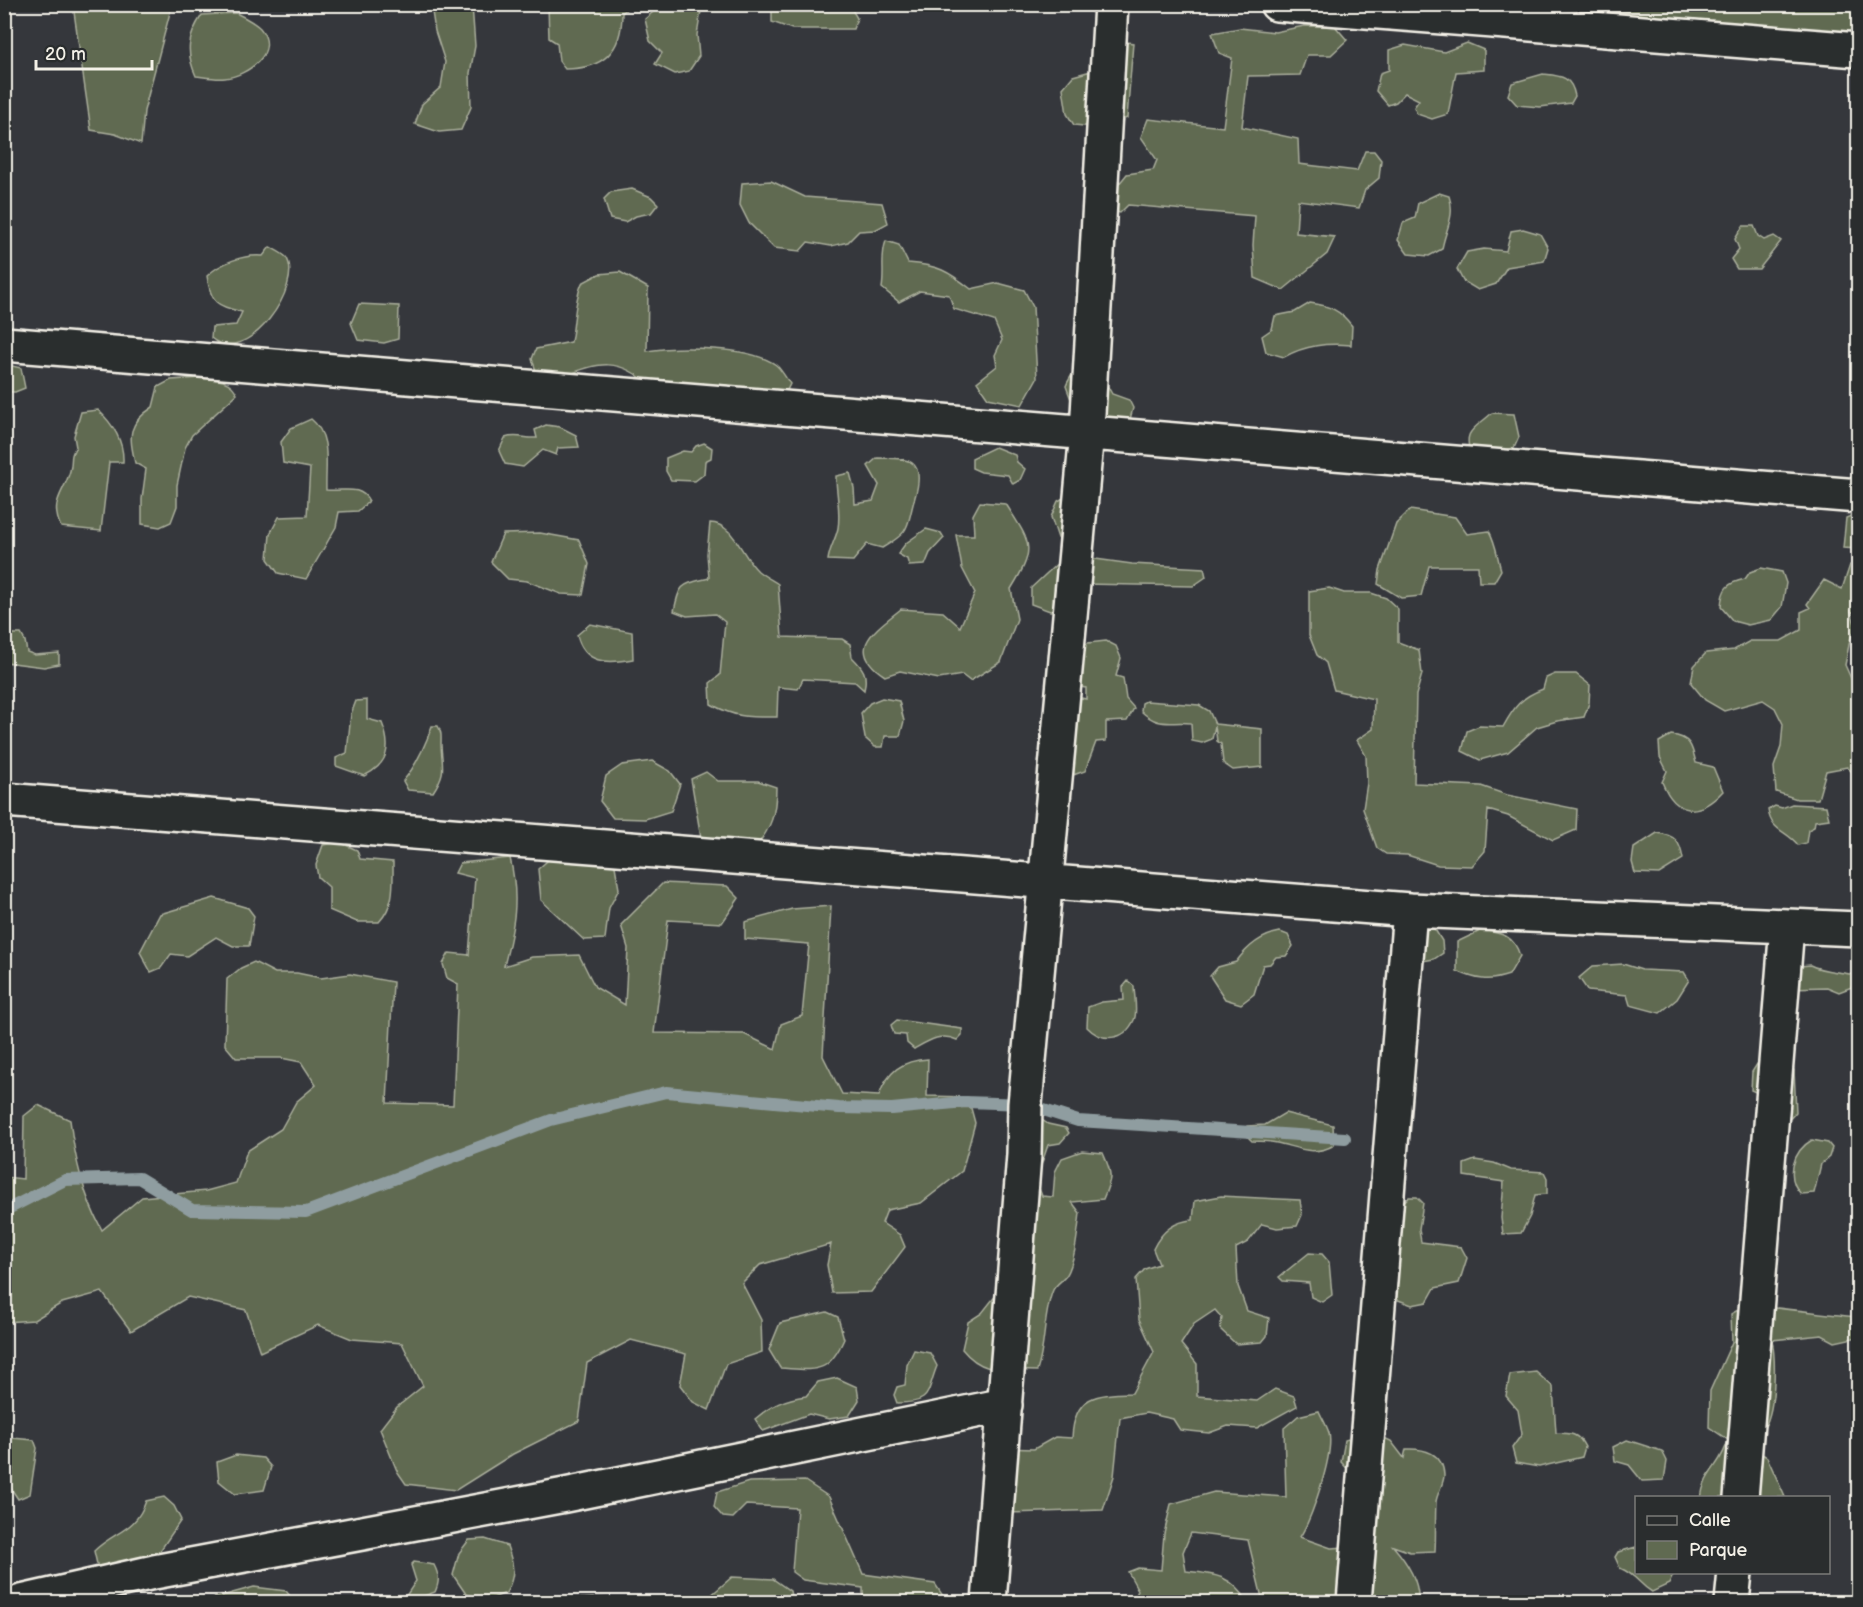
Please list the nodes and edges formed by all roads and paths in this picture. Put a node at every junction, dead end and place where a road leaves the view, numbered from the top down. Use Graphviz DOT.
graph roads {
  1 [pos="1111,4"];
  2 [pos="1277,4"];
  3 [pos="1858,50"];
  4 [pos="4,344"];
  5 [pos="1087,432"];
  6 [pos="1858,496"];
  7 [pos="4,800"];
  8 [pos="1047,882"];
  9 [pos="1410,910"];
  10 [pos="1787,926"];
  11 [pos="1858,929"];
  12 [pos="1005,1405"];
  13 [pos="1741,1496"];
  14 [pos="1735,1574"];
  15 [pos="21,1602"];
  16 [pos="989,1602"];
  17 [pos="1354,1602"];
  18 [pos="1732,1602"];
  1 -- 5 [label="street"];
  2 -- 3 [label="street"];
  4 -- 5 [label="street"];
  5 -- 6 [label="street"];
  5 -- 8 [label="street"];
  7 -- 8 [label="street"];
  8 -- 9 [label="street"];
  8 -- 12 [label="street"];
  9 -- 10 [label="street"];
  9 -- 17 [label="street"];
  10 -- 11 [label="street"];
  10 -- 13 [label="street"];
  12 -- 15 [label="street"];
  12 -- 16 [label="street"];
  14 -- 18 [label="street"];
}
